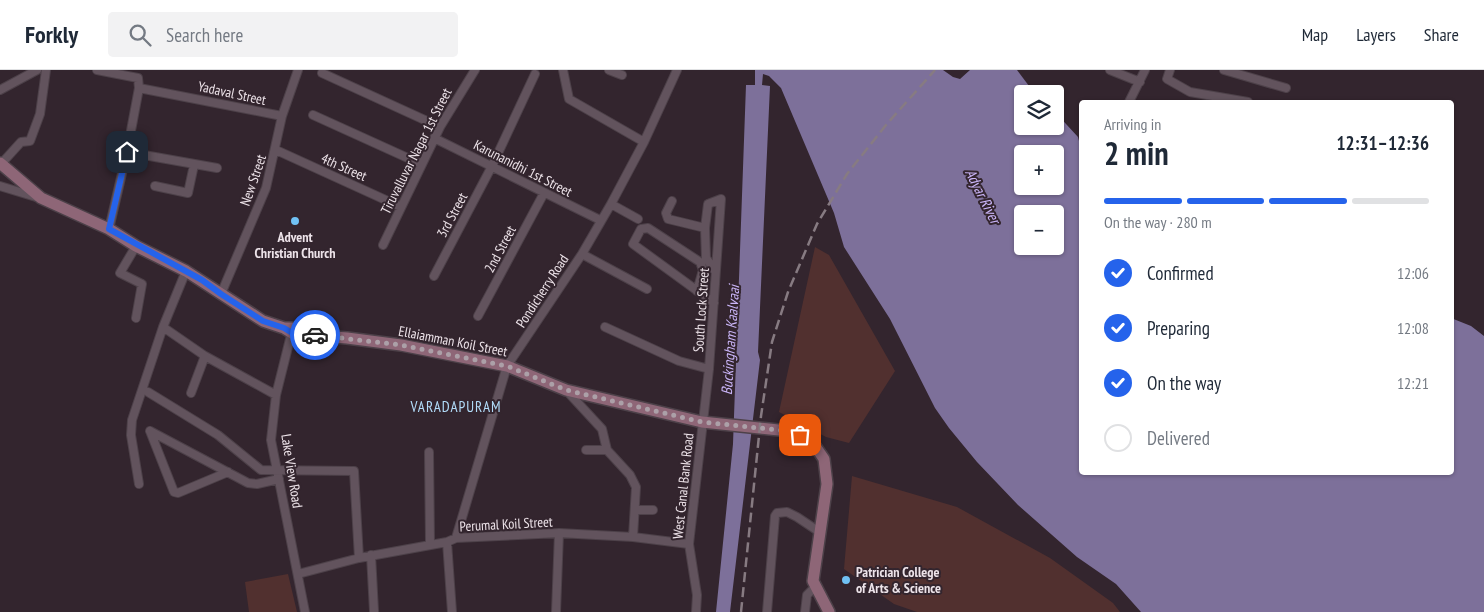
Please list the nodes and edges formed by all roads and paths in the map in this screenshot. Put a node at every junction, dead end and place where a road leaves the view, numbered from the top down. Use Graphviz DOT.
graph roads {
  1 [pos="37,70"];
  2 [pos="46,70"];
  3 [pos="97,70"];
  4 [pos="298,70"];
  5 [pos="475,70"];
  6 [pos="563,70"];
  7 [pos="609,70"];
  8 [pos="677,70"];
  9 [pos="1110,70"];
  10 [pos="1145,70"];
  11 [pos="1170,70"];
  12 [pos="1224,70"];
  13 [pos="322,73"];
  14 [pos="139,74"];
  15 [pos="535,74"];
  16 [pos="622,75"];
  17 [pos="1140,82"];
  18 [pos="139,88"];
  19 [pos="1286,88"];
  20 [pos="0,90"];
  21 [pos="1130,100"];
  22 [pos="1236,100"];
  23 [pos="314,115"];
  24 [pos="282,116"];
  25 [pos="440,127"];
  26 [pos="434,138"];
  27 [pos="644,142"];
  28 [pos="276,150"];
  29 [pos="127,152"];
  30 [pos="0,163"];
  31 [pos="422,164"];
  32 [pos="194,165"];
  33 [pos="492,166"];
  34 [pos="218,168"];
  35 [pos="0,186"];
  36 [pos="155,186"];
  37 [pos="544,193"];
  38 [pos="40,198"];
  39 [pos="672,201"];
  40 [pos="613,205"];
  41 [pos="401,206"];
  42 [pos="638,219"];
  43 [pos="600,220"];
  44 [pos="705,228"];
  45 [pos="109,229"];
  46 [pos="383,245"];
  47 [pos="136,246"];
  48 [pos="582,254"];
  49 [pos="186,271"];
  50 [pos="716,271"];
  51 [pos="434,276"];
  52 [pos="646,289"];
  53 [pos="697,291"];
  54 [pos="221,294"];
  55 [pos="714,303"];
  56 [pos="478,316"];
  57 [pos="136,318"];
  58 [pos="163,327"];
  59 [pos="605,327"];
  60 [pos="288,332"];
  61 [pos="205,356"];
  62 [pos="507,366"];
  63 [pos="709,369"];
  64 [pos="566,390"];
  65 [pos="148,392"];
  66 [pos="192,393"];
  67 [pos="276,395"];
  68 [pos="702,422"];
  69 [pos="586,450"];
  70 [pos="607,450"];
  71 [pos="428,452"];
  72 [pos="228,472"];
  73 [pos="278,475"];
  74 [pos="139,484"];
  75 [pos="635,510"];
  76 [pos="653,510"];
  77 [pos="559,533"];
  78 [pos="821,533"];
  79 [pos="633,537"];
  80 [pos="456,538"];
  81 [pos="447,542"];
  82 [pos="430,543"];
  83 [pos="689,544"];
  84 [pos="371,556"];
  85 [pos="359,558"];
  86 [pos="298,574"];
  87 [pos="815,587"];
  88 [pos="374,611"];
  89 [pos="305,612"];
  90 [pos="452,612"];
  91 [pos="556,612"];
  92 [pos="696,612"];
  93 [pos="767,612"];
  94 [pos="805,612"];
  95 [pos="829,612"];
  1 -- 20 [label="street"];
  2 -- 30 [label="street"];
  3 -- 14 [label="street"];
  4 -- 24 [label="street, New Street"];
  5 -- 25 [label="street, Tiruvalluvar Nagar 1st Street"];
  6 -- 27 [label="street"];
  7 -- 16 [label="street"];
  8 -- 27 [label="street, Pondicherry Road"];
  9 -- 17 [label="street"];
  10 -- 17 [label="street"];
  11 -- 22 [label="street"];
  12 -- 19 [label="street"];
  13 -- 25 [label="street"];
  14 -- 18 [label="street"];
  15 -- 33 [label="street"];
  17 -- 21 [label="street"];
  18 -- 24 [label="street, Yadaval Street"];
  18 -- 29 [label="street"];
  23 -- 31 [label="street"];
  24 -- 28 [label="street, New Street"];
  25 -- 26 [label="street, Tiruvalluvar Nagar 1st Street"];
  26 -- 31 [label="street, Tiruvalluvar Nagar 1st Street"];
  26 -- 33 [label="street, Karunanidhi 1st Street"];
  27 -- 40 [label="street, Pondicherry Road"];
  28 -- 41 [label="street, 4th Street"];
  28 -- 54 [label="street, New Street"];
  29 -- 32 [label="street"];
  29 -- 45 [label="street"];
  30 -- 38 [label="street, Ellaiamman Koil Street"];
  31 -- 41 [label="street, Tiruvalluvar Nagar 1st Street"];
  32 -- 34 [label="street"];
  32 -- 36 [label="street"];
  33 -- 37 [label="street, Karunanidhi 1st Street"];
  33 -- 51 [label="street, 3rd Street"];
  35 -- 38 [label="street"];
  37 -- 43 [label="street, Karunanidhi 1st Street"];
  37 -- 56 [label="street, 2nd Street"];
  38 -- 45 [label="street, Ellaiamman Koil Street"];
  39 -- 44 [label="street"];
  40 -- 42 [label="street"];
  40 -- 43 [label="street, Pondicherry Road"];
  41 -- 46 [label="street, Tiruvalluvar Nagar 1st Street"];
  43 -- 48 [label="street, Pondicherry Road"];
  44 -- 50 [label="street"];
  44 -- 50 [label="street, South Lock Street"];
  45 -- 47 [label="street, Ellaiamman Koil Street"];
  47 -- 49 [label="street, Ellaiamman Koil Street"];
  47 -- 57 [label="street"];
  48 -- 52 [label="street"];
  48 -- 62 [label="street, Pondicherry Road"];
  49 -- 54 [label="street, Ellaiamman Koil Street"];
  49 -- 58 [label="street"];
  50 -- 55 [label="street, South Lock Street"];
  53 -- 53 [label="street"];
  53 -- 55 [label="street"];
  54 -- 60 [label="street, Ellaiamman Koil Street"];
  55 -- 63 [label="street, South Lock Street"];
  58 -- 61 [label="street"];
  58 -- 74 [label="street"];
  59 -- 63 [label="street"];
  60 -- 62 [label="street, Ellaiamman Koil Street"];
  60 -- 67 [label="street, Lake View Road"];
  61 -- 66 [label="street"];
  61 -- 67 [label="street"];
  62 -- 64 [label="street, Ellaiamman Koil Street"];
  62 -- 80 [label="street, Pondicherry Road"];
  63 -- 68 [label="street, South Lock Street"];
  64 -- 68 [label="street, Ellaiamman Koil Street"];
  64 -- 70 [label="street"];
  65 -- 73 [label="street"];
  67 -- 73 [label="street, Lake View Road"];
  68 -- 78 [label="street, Ellaiamman Koil Street"];
  68 -- 83 [label="street, West Canal Bank Road"];
  69 -- 70 [label="street"];
  70 -- 75 [label="street"];
  71 -- 82 [label="street"];
  72 -- 72 [label="street"];
  72 -- 73 [label="street"];
  73 -- 85 [label="street"];
  73 -- 86 [label="street, Lake View Road"];
  75 -- 76 [label="street"];
  75 -- 79 [label="street"];
  77 -- 79 [label="street, Perumal Koil Street"];
  77 -- 80 [label="street, Perumal Koil Street"];
  77 -- 91 [label="street"];
  78 -- 87 [label="street, Ellaiamman Koil Street"];
  78 -- 93 [label="street"];
  79 -- 83 [label="street, Perumal Koil Street"];
  80 -- 81 [label="street, Perumal Koil Street"];
  81 -- 82 [label="street, Perumal Koil Street"];
  81 -- 90 [label="street"];
  82 -- 84 [label="street, Perumal Koil Street"];
  83 -- 92 [label="street, West Canal Bank Road"];
  84 -- 85 [label="street, Perumal Koil Street"];
  84 -- 88 [label="street"];
  85 -- 86 [label="street, Perumal Koil Street"];
  86 -- 89 [label="street, Lake View Road"];
  87 -- 94 [label="street"];
  87 -- 95 [label="street"];
}
